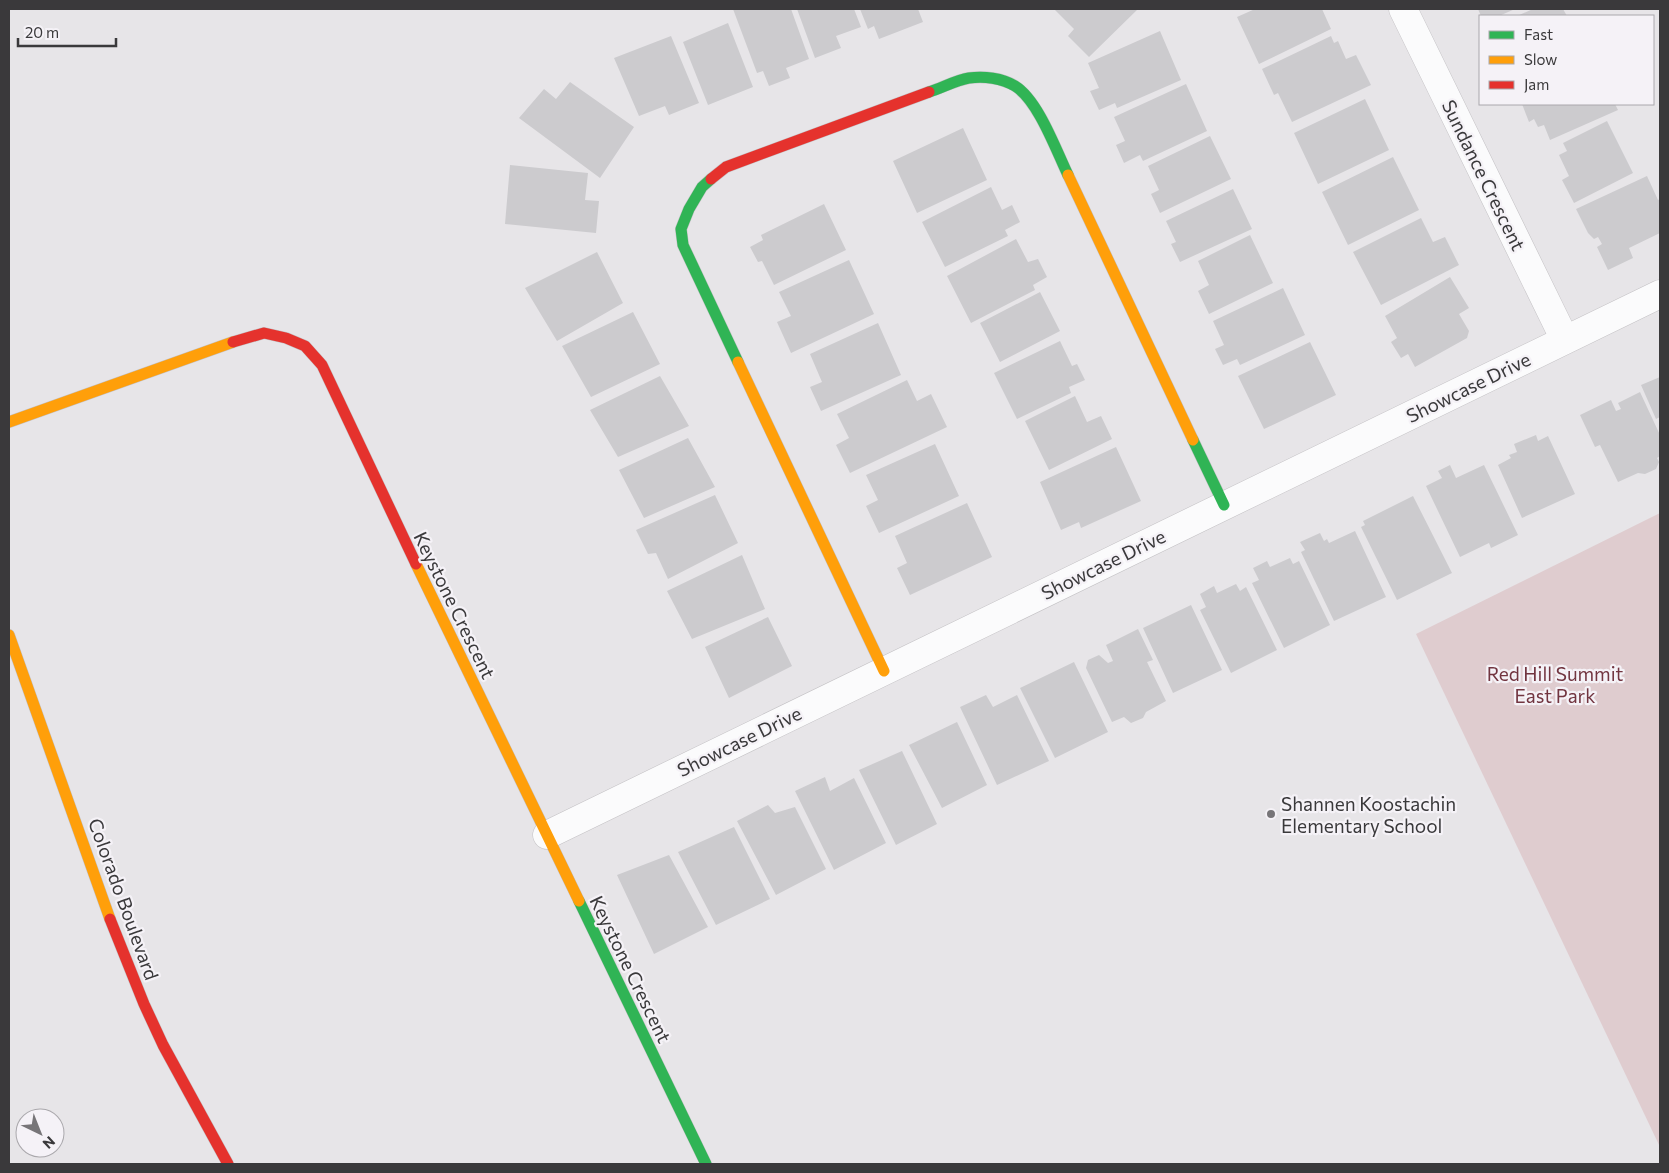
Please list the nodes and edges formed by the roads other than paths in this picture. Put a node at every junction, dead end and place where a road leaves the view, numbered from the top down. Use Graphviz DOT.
graph roads {
  1 [pos="1403,9"];
  2 [pos="1660,294"];
  3 [pos="1564,340"];
  4 [pos="9,422"];
  5 [pos="1224,505"];
  6 [pos="9,635"];
  7 [pos="884,671"];
  8 [pos="547,835"];
  9 [pos="228,1164"];
  10 [pos="706,1164"];
  1 -- 3 [label="street, Sundance Crescent"];
  2 -- 3 [label="street, Showcase Drive"];
  3 -- 5 [label="street, Showcase Drive"];
  4 -- 8 [label="street, Keystone Crescent"];
  5 -- 7 [label="street, Showcase Drive"];
  5 -- 7 [label="street"];
  6 -- 9 [label="street, Colorado Boulevard"];
  7 -- 8 [label="street, Showcase Drive"];
  8 -- 10 [label="street, Keystone Crescent"];
}
